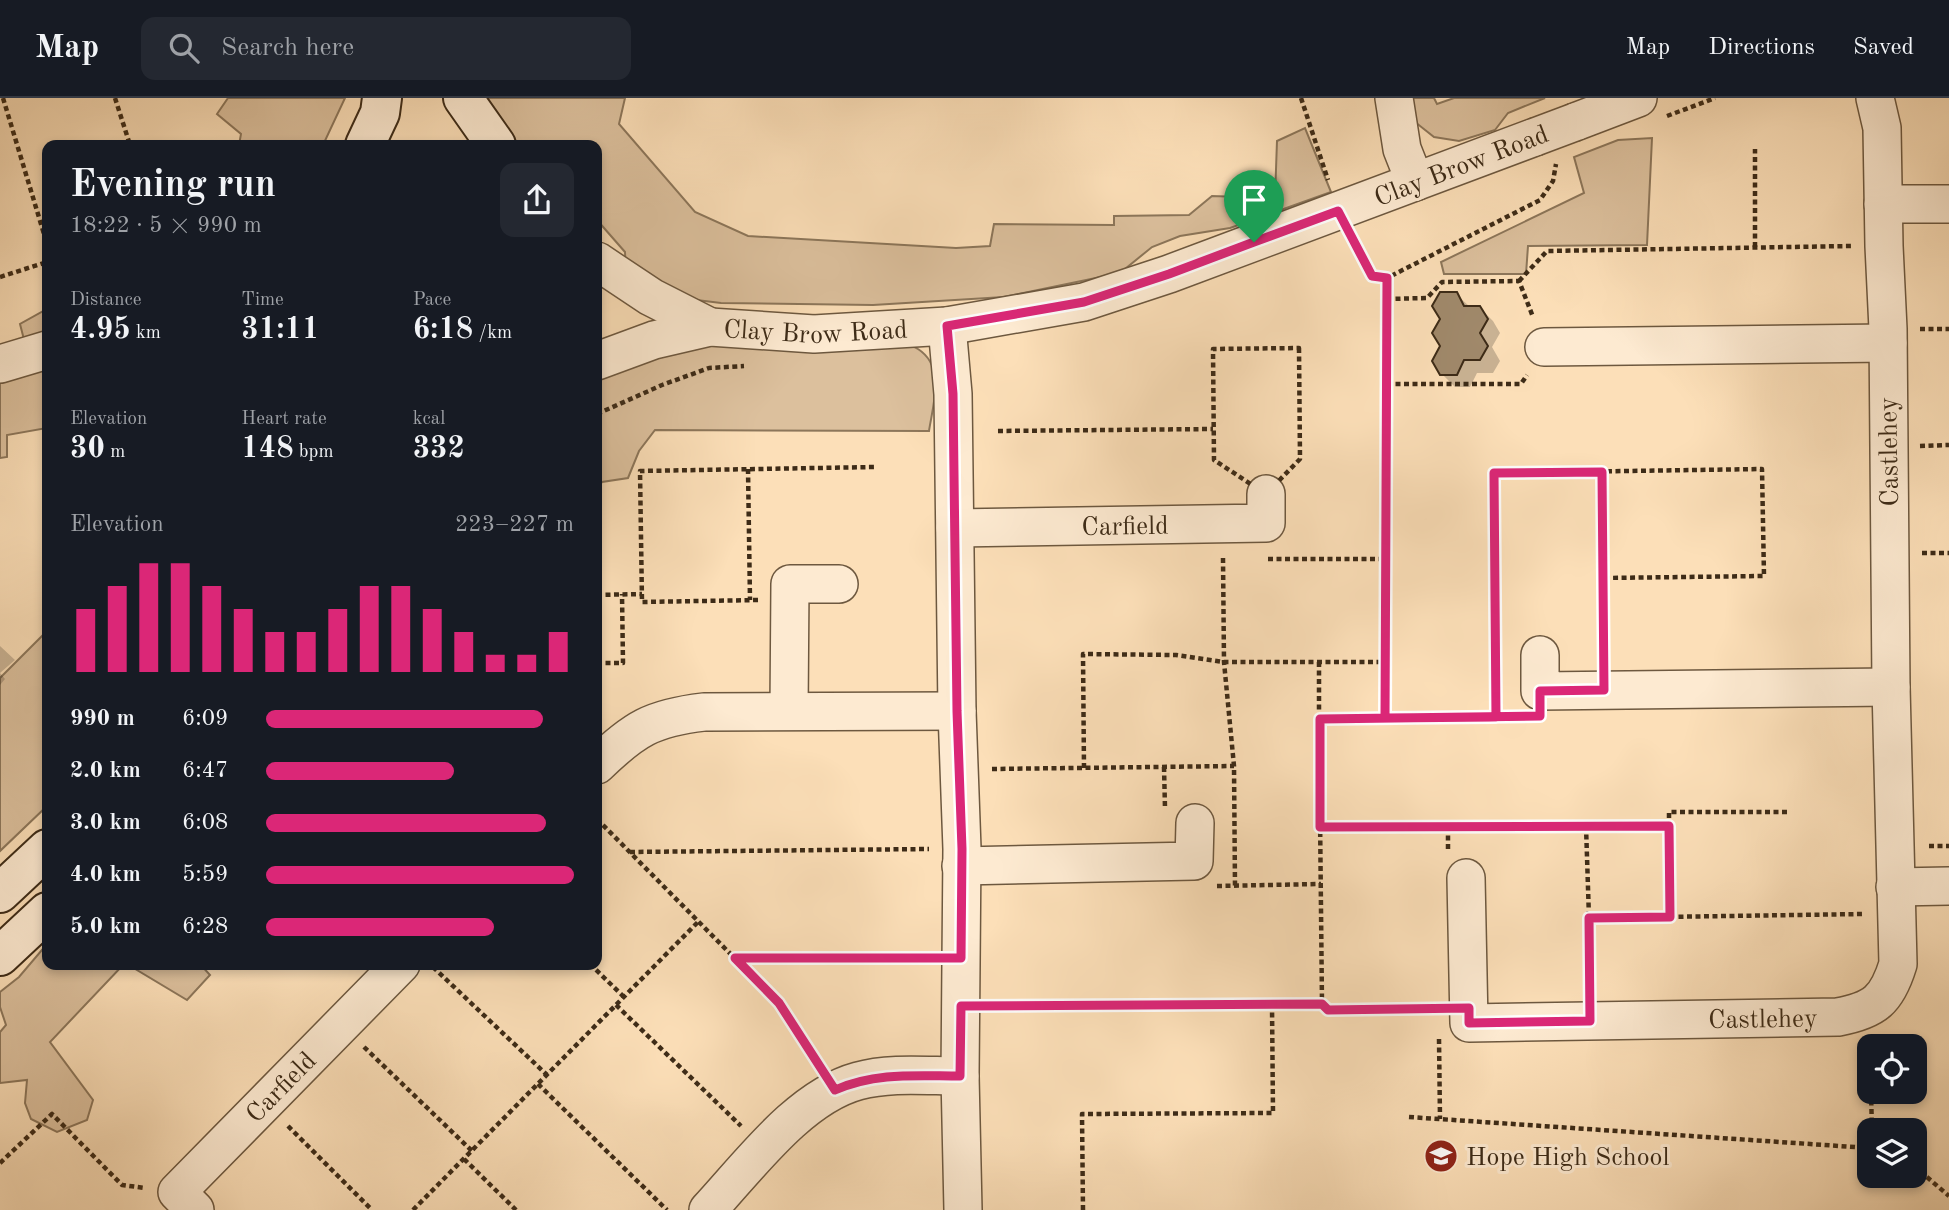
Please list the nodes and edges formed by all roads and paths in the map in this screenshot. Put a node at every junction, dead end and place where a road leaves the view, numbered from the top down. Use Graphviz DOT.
graph roads {
  1 [pos="3,98"];
  2 [pos="116,98"];
  3 [pos="382,98"];
  4 [pos="463,98"];
  5 [pos="1301,98"];
  6 [pos="1394,98"];
  7 [pos="1638,98"];
  8 [pos="1875,98"];
  9 [pos="129,140"];
  10 [pos="367,140"];
  11 [pos="492,140"];
  12 [pos="1755,149"];
  13 [pos="1546,150"];
  14 [pos="1415,182"];
  15 [pos="1883,204"];
  16 [pos="1949,204"];
  17 [pos="1338,211"];
  18 [pos="42,227"];
  19 [pos="1884,246"];
  20 [pos="1755,247"];
  21 [pos="42,264"];
  22 [pos="602,264"];
  23 [pos="0,277"];
  24 [pos="1387,278"];
  25 [pos="1519,281"];
  26 [pos="1387,299"];
  27 [pos="947,326"];
  28 [pos="710,327"];
  29 [pos="1888,343"];
  30 [pos="1544,347"];
  31 [pos="42,351"];
  32 [pos="602,359"];
  33 [pos="0,364"];
  34 [pos="749,365"];
  35 [pos="1387,384"];
  36 [pos="602,412"];
  37 [pos="1213,429"];
  38 [pos="998,431"];
  39 [pos="875,467"];
  40 [pos="748,469"];
  41 [pos="1602,472"];
  42 [pos="1266,494"];
  43 [pos="955,528"];
  44 [pos="1223,542"];
  45 [pos="1237,559"];
  46 [pos="1264,559"];
  47 [pos="1386,559"];
  48 [pos="1603,578"];
  49 [pos="839,584"];
  50 [pos="622,594"];
  51 [pos="642,594"];
  52 [pos="602,595"];
  53 [pos="750,600"];
  54 [pos="790,600"];
  55 [pos="1540,655"];
  56 [pos="1224,662"];
  57 [pos="1319,662"];
  58 [pos="1386,662"];
  59 [pos="602,663"];
  60 [pos="1891,687"];
  61 [pos="1604,690"];
  62 [pos="1540,691"];
  63 [pos="789,711"];
  64 [pos="957,711"];
  65 [pos="1496,717"];
  66 [pos="1385,718"];
  67 [pos="1320,719"];
  68 [pos="602,760"];
  69 [pos="1234,766"];
  70 [pos="1084,768"];
  71 [pos="959,770"];
  72 [pos="1788,812"];
  73 [pos="1195,823"];
  74 [pos="602,824"];
  75 [pos="1586,826"];
  76 [pos="1669,826"];
  77 [pos="1320,827"];
  78 [pos="629,852"];
  79 [pos="42,854"];
  80 [pos="961,857"];
  81 [pos="1466,878"];
  82 [pos="1235,886"];
  83 [pos="1949,886"];
  84 [pos="0,893"];
  85 [pos="1896,900"];
  86 [pos="42,917"];
  87 [pos="1670,917"];
  88 [pos="1589,918"];
  89 [pos="698,922"];
  90 [pos="0,956"];
  91 [pos="735,958"];
  92 [pos="961,958"];
  93 [pos="395,970"];
  94 [pos="437,970"];
  95 [pos="596,970"];
  96 [pos="624,997"];
  97 [pos="1322,1004"];
  98 [pos="616,1005"];
  99 [pos="1272,1005"];
  100 [pos="961,1006"];
  101 [pos="1469,1016"];
  102 [pos="1590,1021"];
  103 [pos="342,1025"];
  104 [pos="547,1075"];
  105 [pos="960,1076"];
  106 [pos="538,1084"];
  107 [pos="835,1090"];
  108 [pos="265,1104"];
  109 [pos="1409,1117"];
  110 [pos="1440,1119"];
  111 [pos="1857,1147"];
  112 [pos="765,1149"];
  113 [pos="472,1151"];
  114 [pos="464,1159"];
  115 [pos="0,1163"];
  116 [pos="1927,1177"];
  117 [pos="1949,1196"];
  118 [pos="186,1201"];
  119 [pos="372,1210"];
  120 [pos="413,1210"];
  121 [pos="516,1210"];
  122 [pos="667,1210"];
  123 [pos="708,1210"];
  124 [pos="963,1210"];
  125 [pos="1083,1210"];
  1 -- 18 [label="path"];
  2 -- 9 [label="path"];
  3 -- 10 [label="street"];
  4 -- 11 [label="street"];
  5 -- 17 [label="path"];
  6 -- 14 [label="street"];
  7 -- 13 [label="street, Clay Brow Road, bridge"];
  8 -- 15 [label="street, Castlehey"];
  12 -- 20 [label="path"];
  13 -- 14 [label="street, Clay Brow Road"];
  13 -- 24 [label="path"];
  14 -- 17 [label="street, Clay Brow Road"];
  15 -- 16 [label="street"];
  15 -- 19 [label="street, Castlehey"];
  17 -- 24 [label="path"];
  17 -- 27 [label="street, Clay Brow Road"];
  19 -- 20 [label="path"];
  19 -- 29 [label="street, Castlehey"];
  20 -- 25 [label="path"];
  21 -- 23 [label="path"];
  22 -- 28 [label="street, Clay Brow Road"];
  24 -- 26 [label="path"];
  25 -- 26 [label="path"];
  25 -- 30 [label="path"];
  26 -- 35 [label="path"];
  27 -- 28 [label="street, Clay Brow Road"];
  27 -- 43 [label="street"];
  28 -- 32 [label="street, Clay Brow Road"];
  29 -- 30 [label="street"];
  29 -- 60 [label="street, Castlehey"];
  30 -- 35 [label="path"];
  31 -- 33 [label="street"];
  34 -- 36 [label="path"];
  35 -- 47 [label="path"];
  37 -- 38 [label="path"];
  37 -- 42 [label="path"];
  37 -- 42 [label="path"];
  39 -- 40 [label="path"];
  40 -- 51 [label="path"];
  40 -- 53 [label="path"];
  41 -- 48 [label="path"];
  41 -- 48 [label="path"];
  41 -- 65 [label="path"];
  42 -- 44 [label="street, Carfield"];
  43 -- 44 [label="street, Carfield"];
  43 -- 64 [label="street"];
  44 -- 45 [label="path"];
  44 -- 56 [label="path"];
  46 -- 47 [label="path"];
  47 -- 58 [label="path"];
  48 -- 61 [label="path"];
  49 -- 54 [label="street"];
  50 -- 51 [label="path"];
  50 -- 52 [label="path"];
  50 -- 59 [label="path"];
  51 -- 53 [label="path"];
  53 -- 54 [label="path"];
  54 -- 63 [label="street"];
  55 -- 62 [label="street"];
  56 -- 57 [label="path"];
  56 -- 69 [label="path"];
  56 -- 70 [label="path"];
  57 -- 58 [label="path"];
  57 -- 67 [label="path"];
  58 -- 66 [label="path"];
  60 -- 61 [label="street"];
  60 -- 85 [label="street, Castlehey"];
  61 -- 62 [label="street"];
  62 -- 65 [label="path"];
  63 -- 64 [label="street"];
  63 -- 68 [label="street"];
  64 -- 71 [label="street"];
  65 -- 66 [label="path"];
  66 -- 67 [label="path"];
  67 -- 77 [label="path"];
  69 -- 70 [label="path"];
  69 -- 82 [label="path"];
  70 -- 71 [label="path"];
  71 -- 80 [label="street"];
  72 -- 76 [label="path"];
  73 -- 80 [label="street"];
  74 -- 78 [label="path"];
  75 -- 76 [label="path"];
  75 -- 77 [label="path"];
  75 -- 88 [label="path"];
  76 -- 87 [label="path"];
  77 -- 97 [label="path"];
  78 -- 80 [label="path"];
  78 -- 89 [label="path"];
  79 -- 84 [label="street"];
  80 -- 92 [label="street"];
  81 -- 101 [label="street"];
  83 -- 85 [label="street"];
  85 -- 87 [label="path"];
  85 -- 102 [label="street, Castlehey"];
  86 -- 90 [label="street"];
  87 -- 88 [label="path"];
  88 -- 102 [label="path"];
  89 -- 91 [label="path"];
  89 -- 96 [label="path"];
  91 -- 92 [label="path"];
  91 -- 107 [label="path"];
  92 -- 100 [label="street"];
  93 -- 103 [label="street, Carfield"];
  94 -- 104 [label="path"];
  95 -- 96 [label="path"];
  96 -- 98 [label="path"];
  97 -- 99 [label="path"];
  97 -- 101 [label="path"];
  98 -- 104 [label="path"];
  98 -- 112 [label="path"];
  99 -- 100 [label="path"];
  99 -- 125 [label="path"];
  100 -- 105 [label="street"];
  101 -- 102 [label="street, Castlehey"];
  101 -- 110 [label="path"];
  103 -- 108 [label="street, Carfield"];
  103 -- 113 [label="path"];
  104 -- 106 [label="path"];
  105 -- 107 [label="street"];
  105 -- 124 [label="street"];
  106 -- 113 [label="path"];
  106 -- 122 [label="path"];
  107 -- 112 [label="street"];
  108 -- 118 [label="street, Carfield"];
  108 -- 119 [label="path"];
  109 -- 110 [label="path"];
  110 -- 111 [label="path"];
  112 -- 123 [label="street"];
  113 -- 114 [label="path"];
  114 -- 120 [label="path"];
  114 -- 121 [label="path"];
  115 -- 118 [label="path"];
  116 -- 117 [label="path"];
}
